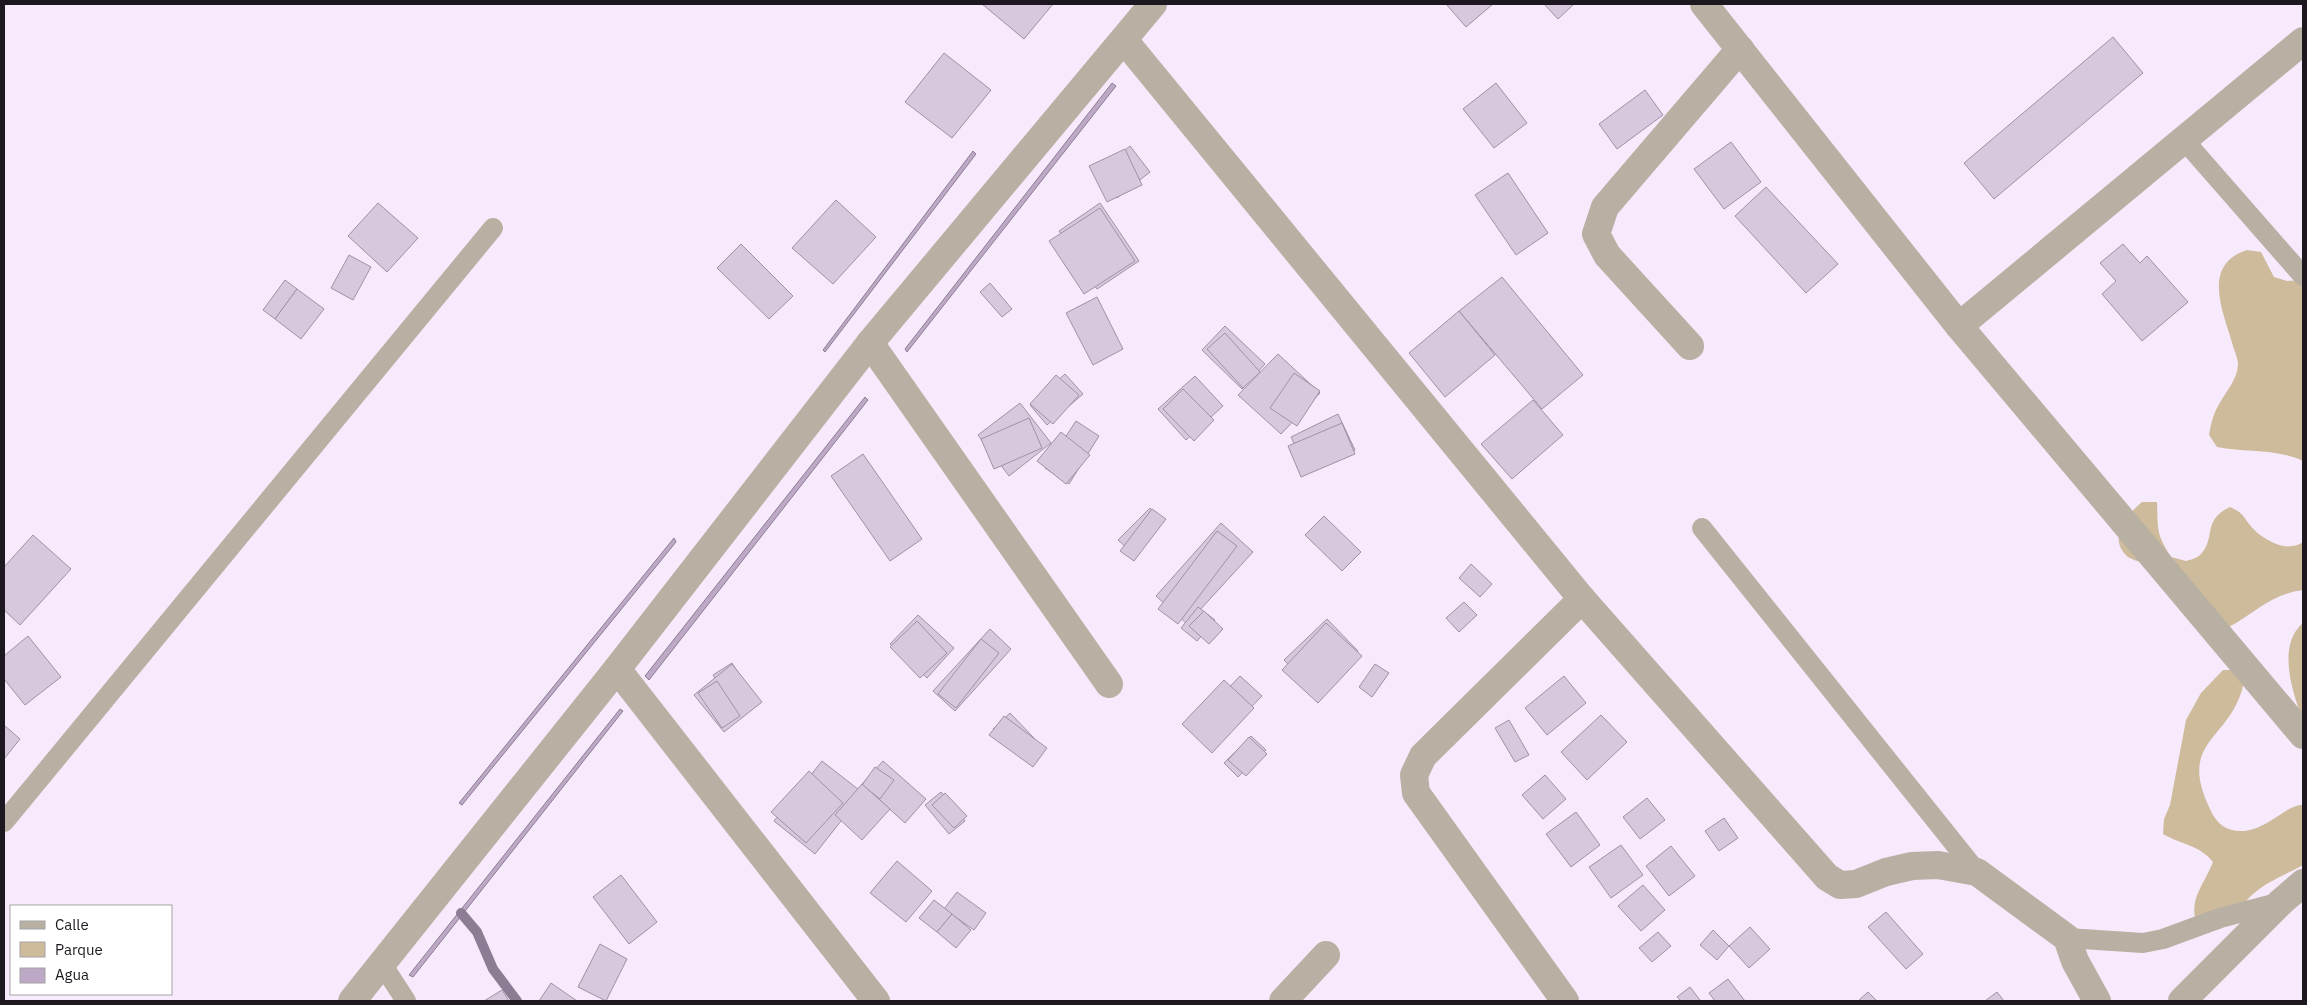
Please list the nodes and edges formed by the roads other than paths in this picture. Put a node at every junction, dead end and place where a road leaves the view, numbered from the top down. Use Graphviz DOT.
graph roads {
  1 [pos="1153,4"];
  2 [pos="1704,4"];
  3 [pos="1124,40"];
  4 [pos="2303,41"];
  5 [pos="1740,49"];
  6 [pos="2184,140"];
  7 [pos="493,228"];
  8 [pos="2303,276"];
  9 [pos="1959,326"];
  10 [pos="870,343"];
  11 [pos="1690,346"];
  12 [pos="1702,528"];
  13 [pos="1582,599"];
  14 [pos="618,669"];
  15 [pos="1109,684"];
  16 [pos="2303,735"];
  17 [pos="4,822"];
  18 [pos="1977,872"];
  19 [pos="2303,883"];
  20 [pos="2281,902"];
  21 [pos="2067,938"];
  22 [pos="1326,955"];
  23 [pos="382,964"];
  24 [pos="352,1001"];
  25 [pos="406,1001"];
  26 [pos="876,1001"];
  27 [pos="1283,1001"];
  28 [pos="1565,1001"];
  29 [pos="2097,1001"];
  30 [pos="2182,1001"];
  1 -- 3 [label="street"];
  2 -- 5 [label="street"];
  3 -- 10 [label="street"];
  3 -- 13 [label="street"];
  4 -- 6 [label="street"];
  5 -- 9 [label="street"];
  5 -- 11 [label="street"];
  6 -- 8 [label="lane"];
  6 -- 9 [label="street"];
  7 -- 17 [label="lane"];
  9 -- 16 [label="street"];
  10 -- 14 [label="street"];
  10 -- 15 [label="street"];
  12 -- 18 [label="lane"];
  13 -- 18 [label="street"];
  13 -- 28 [label="street"];
  14 -- 23 [label="street"];
  14 -- 26 [label="street"];
  18 -- 21 [label="street"];
  19 -- 20 [label="street"];
  20 -- 21 [label="lane"];
  20 -- 30 [label="street"];
  21 -- 29 [label="street"];
  22 -- 27 [label="street"];
  23 -- 24 [label="street"];
  23 -- 25 [label="lane"];
}
